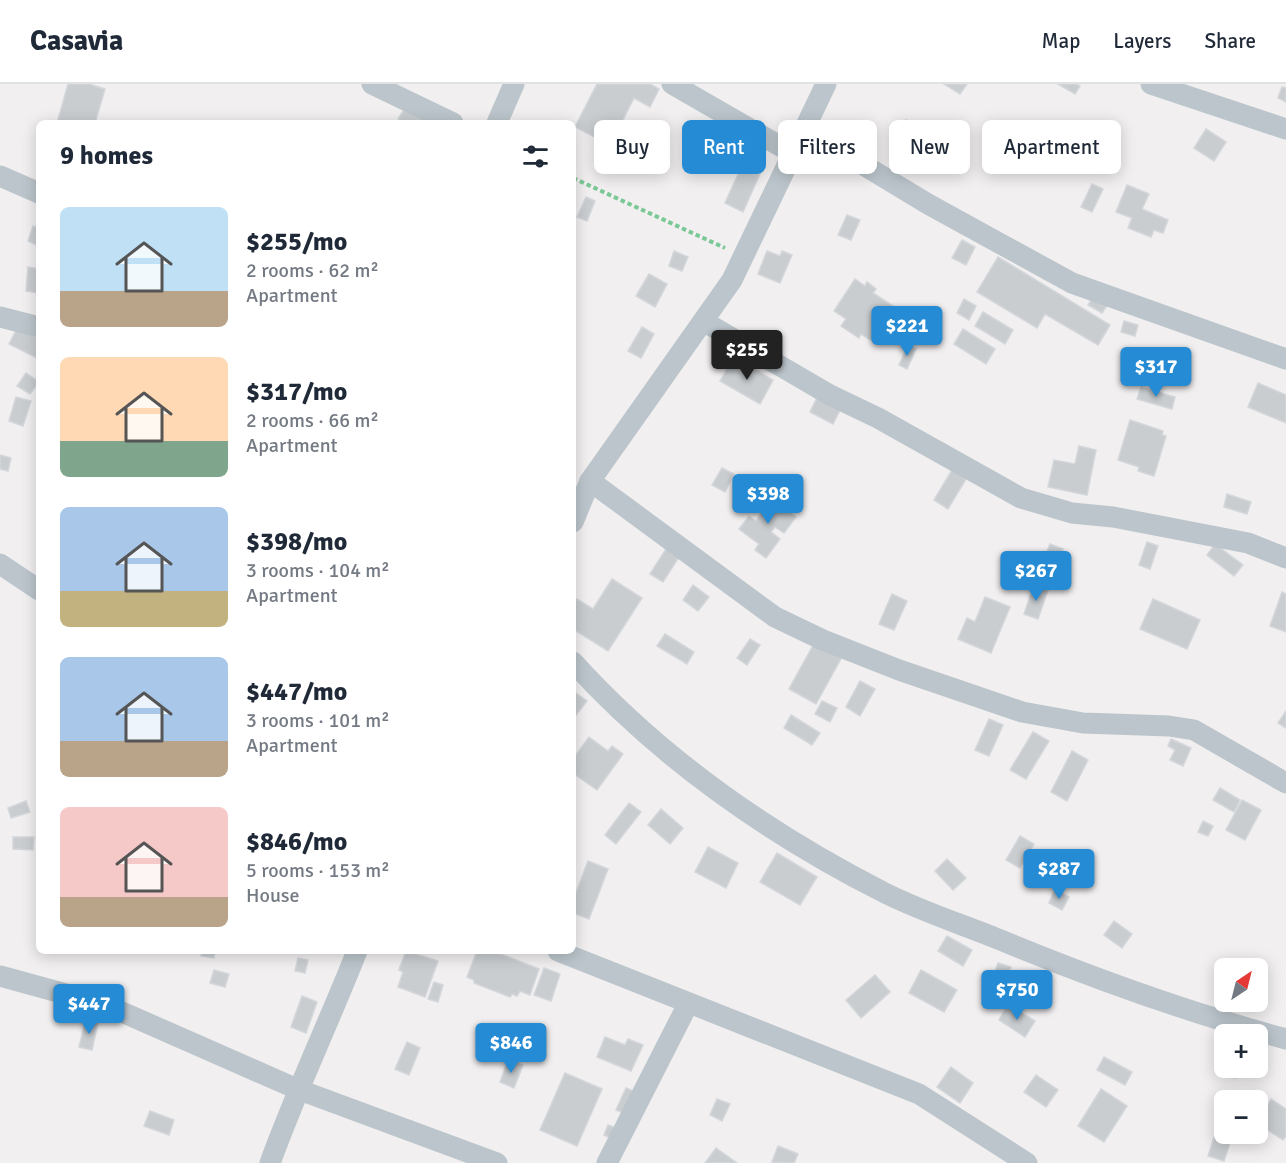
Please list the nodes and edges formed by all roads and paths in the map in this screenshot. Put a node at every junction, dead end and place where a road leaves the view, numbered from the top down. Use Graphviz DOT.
graph roads {
  1 [pos="372,84"];
  2 [pos="514,84"];
  3 [pos="672,84"];
  4 [pos="826,84"];
  5 [pos="1151,84"];
  6 [pos="447,120"];
  7 [pos="498,120"];
  8 [pos="808,120"];
  9 [pos="1286,129"];
  10 [pos="778,145"];
  11 [pos="877,173"];
  12 [pos="782,174"];
  13 [pos="0,176"];
  14 [pos="576,179"];
  15 [pos="36,192"];
  16 [pos="743,256"];
  17 [pos="0,317"];
  18 [pos="704,321"];
  19 [pos="36,326"];
  20 [pos="1286,359"];
  21 [pos="591,482"];
  22 [pos="576,515"];
  23 [pos="1286,558"];
  24 [pos="0,564"];
  25 [pos="36,588"];
  26 [pos="576,665"];
  27 [pos="1286,783"];
  28 [pos="356,954"];
  29 [pos="565,954"];
  30 [pos="0,976"];
  31 [pos="688,1004"];
  32 [pos="1286,1039"];
  33 [pos="297,1089"];
  34 [pos="270,1163"];
  35 [pos="497,1163"];
  36 [pos="608,1163"];
  37 [pos="1027,1163"];
  1 -- 6 [label="street"];
  2 -- 7 [label="street"];
  3 -- 10 [label="street"];
  4 -- 8 [label="street"];
  5 -- 9 [label="street"];
  11 -- 20 [label="street"];
  12 -- 16 [label="street"];
  13 -- 15 [label="street"];
  14 -- 16 [label="path"];
  16 -- 18 [label="street"];
  17 -- 19 [label="street"];
  18 -- 21 [label="street"];
  18 -- 23 [label="street"];
  21 -- 22 [label="street"];
  21 -- 27 [label="street"];
  24 -- 25 [label="street"];
  26 -- 32 [label="street"];
  28 -- 33 [label="street"];
  29 -- 31 [label="street"];
  30 -- 33 [label="street"];
  31 -- 36 [label="street"];
  31 -- 37 [label="street"];
  33 -- 34 [label="street"];
  33 -- 35 [label="street"];
}
